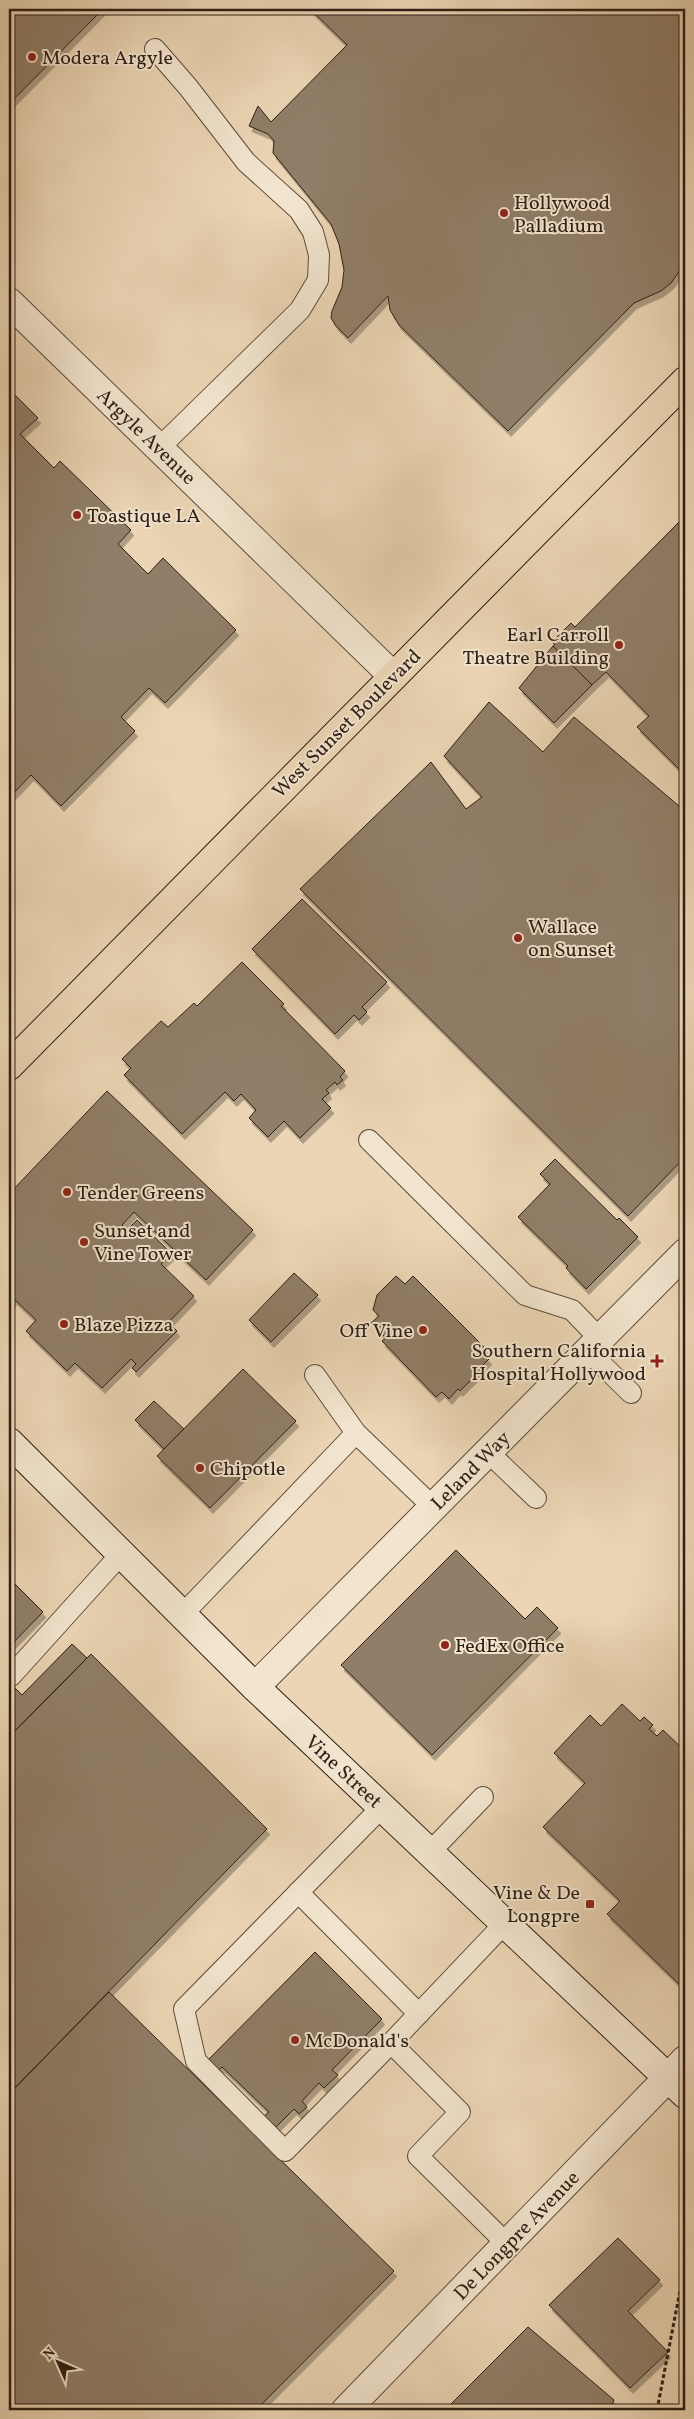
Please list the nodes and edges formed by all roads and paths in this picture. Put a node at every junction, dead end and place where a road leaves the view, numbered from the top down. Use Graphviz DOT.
graph roads {
  1 [pos="155,49"];
  2 [pos="9,302"];
  3 [pos="685,382"];
  4 [pos="159,448"];
  5 [pos="393,676"];
  6 [pos="9,1066"];
  7 [pos="369,1140"];
  8 [pos="685,1253"];
  9 [pos="594,1345"];
  10 [pos="315,1375"];
  11 [pos="631,1393"];
  12 [pos="356,1433"];
  13 [pos="9,1442"];
  14 [pos="488,1452"];
  15 [pos="536,1498"];
  16 [pos="434,1508"];
  17 [pos="122,1553"];
  18 [pos="183,1614"];
  19 [pos="11,1676"];
  20 [pos="255,1687"];
  21 [pos="484,1797"];
  22 [pos="382,1807"];
  23 [pos="430,1852"];
  24 [pos="298,1892"];
  25 [pos="505,1923"];
  26 [pos="419,2014"];
  27 [pos="392,2043"];
  28 [pos="680,2077"];
  29 [pos="507,2244"];
  30 [pos="685,2265"];
  31 [pos="346,2410"];
  32 [pos="657,2410"];
  1 -- 4 [label="lane"];
  2 -- 4 [label="street, Argyle Avenue"];
  3 -- 5 [label="main road, West Sunset Boulevard"];
  4 -- 5 [label="street, Argyle Avenue"];
  5 -- 6 [label="main road, West Sunset Boulevard"];
  7 -- 9 [label="lane"];
  8 -- 9 [label="street, Leland Way"];
  9 -- 11 [label="lane"];
  9 -- 14 [label="street, Leland Way"];
  10 -- 12 [label="lane"];
  12 -- 16 [label="lane"];
  12 -- 18 [label="lane"];
  13 -- 17 [label="street, Vine Street"];
  14 -- 15 [label="lane"];
  14 -- 16 [label="street, Leland Way"];
  16 -- 20 [label="street, Leland Way"];
  17 -- 18 [label="street, Vine Street"];
  17 -- 19 [label="lane"];
  18 -- 20 [label="street, Vine Street"];
  20 -- 22 [label="street, Vine Street"];
  21 -- 23 [label="lane"];
  22 -- 23 [label="street, Vine Street"];
  22 -- 24 [label="lane"];
  23 -- 25 [label="street, Vine Street"];
  24 -- 26 [label="lane"];
  24 -- 27 [label="lane"];
  25 -- 26 [label="lane"];
  25 -- 28 [label="street, Vine Street"];
  26 -- 27 [label="lane"];
  27 -- 29 [label="lane"];
  28 -- 29 [label="street, De Longpre Avenue"];
  29 -- 31 [label="street, De Longpre Avenue"];
  30 -- 32 [label="path"];
}
